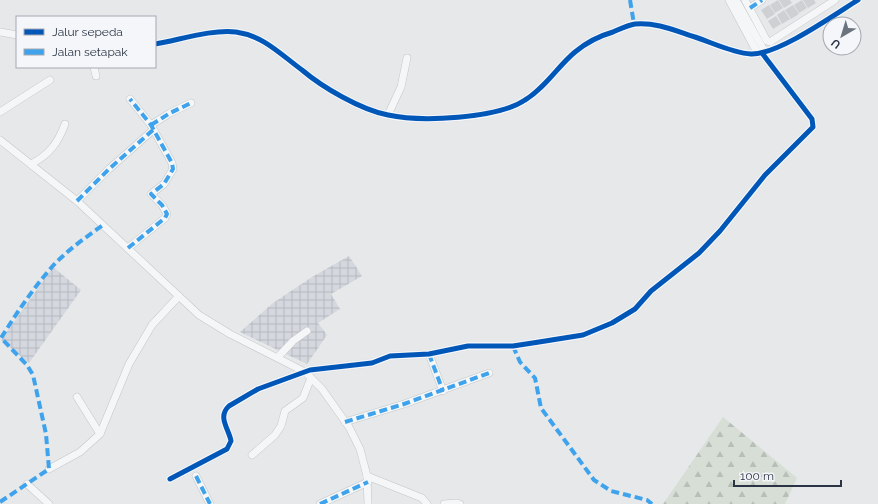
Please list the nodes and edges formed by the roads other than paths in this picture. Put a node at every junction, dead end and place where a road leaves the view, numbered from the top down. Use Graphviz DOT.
graph roads {
  1 [pos="729,0"];
  2 [pos="736,0"];
  3 [pos="745,0"];
  4 [pos="762,0"];
  5 [pos="835,0"];
  6 [pos="858,0"];
  7 [pos="750,8"];
  8 [pos="0,32"];
  9 [pos="16,34"];
  10 [pos="156,44"];
  11 [pos="761,53"];
  12 [pos="406,58"];
  13 [pos="94,68"];
  14 [pos="96,76"];
  15 [pos="50,80"];
  16 [pos="130,99"];
  17 [pos="191,103"];
  18 [pos="0,112"];
  19 [pos="388,115"];
  20 [pos="65,124"];
  21 [pos="152,128"];
  22 [pos="0,140"];
  23 [pos="31,164"];
  24 [pos="77,201"];
  25 [pos="128,248"];
  26 [pos="179,296"];
  27 [pos="307,331"];
  28 [pos="429,354"];
  29 [pos="278,357"];
  30 [pos="305,372"];
  31 [pos="489,373"];
  32 [pos="311,378"];
  33 [pos="443,391"];
  34 [pos="77,397"];
  35 [pos="345,422"];
  36 [pos="100,434"];
  37 [pos="252,455"];
  38 [pos="49,469"];
  39 [pos="196,476"];
  40 [pos="170,479"];
  41 [pos="368,479"];
  42 [pos="27,484"];
  43 [pos="49,504"];
  44 [pos="210,504"];
  45 [pos="320,504"];
  46 [pos="368,504"];
  47 [pos="427,504"];
  48 [pos="444,504"];
  49 [pos="460,504"];
  1 -- 11 [label="street"];
  2 -- 11 [label="street"];
  3 -- 7 [label="street"];
  4 -- 7 [label="street"];
  5 -- 7 [label="street"];
  6 -- 11 [label="street"];
  8 -- 9 [label="street"];
  10 -- 19 [label="street"];
  11 -- 19 [label="street"];
  11 -- 28 [label="street"];
  12 -- 19 [label="street"];
  13 -- 14 [label="street"];
  15 -- 18 [label="street"];
  16 -- 21 [label="street"];
  17 -- 21 [label="street"];
  20 -- 23 [label="street"];
  21 -- 24 [label="street"];
  21 -- 25 [label="street"];
  22 -- 23 [label="street"];
  23 -- 24 [label="street"];
  24 -- 25 [label="street"];
  25 -- 26 [label="street"];
  26 -- 29 [label="street"];
  26 -- 36 [label="street"];
  27 -- 29 [label="street"];
  28 -- 30 [label="street"];
  28 -- 33 [label="street"];
  29 -- 30 [label="street"];
  30 -- 32 [label="street"];
  30 -- 40 [label="street"];
  31 -- 33 [label="street"];
  32 -- 35 [label="street"];
  32 -- 37 [label="street"];
  33 -- 35 [label="street"];
  34 -- 36 [label="street"];
  35 -- 41 [label="street"];
  36 -- 38 [label="street"];
  39 -- 44 [label="street"];
  41 -- 45 [label="street"];
  41 -- 46 [label="street"];
  41 -- 47 [label="street"];
  42 -- 43 [label="street"];
  48 -- 49 [label="street"];
}
